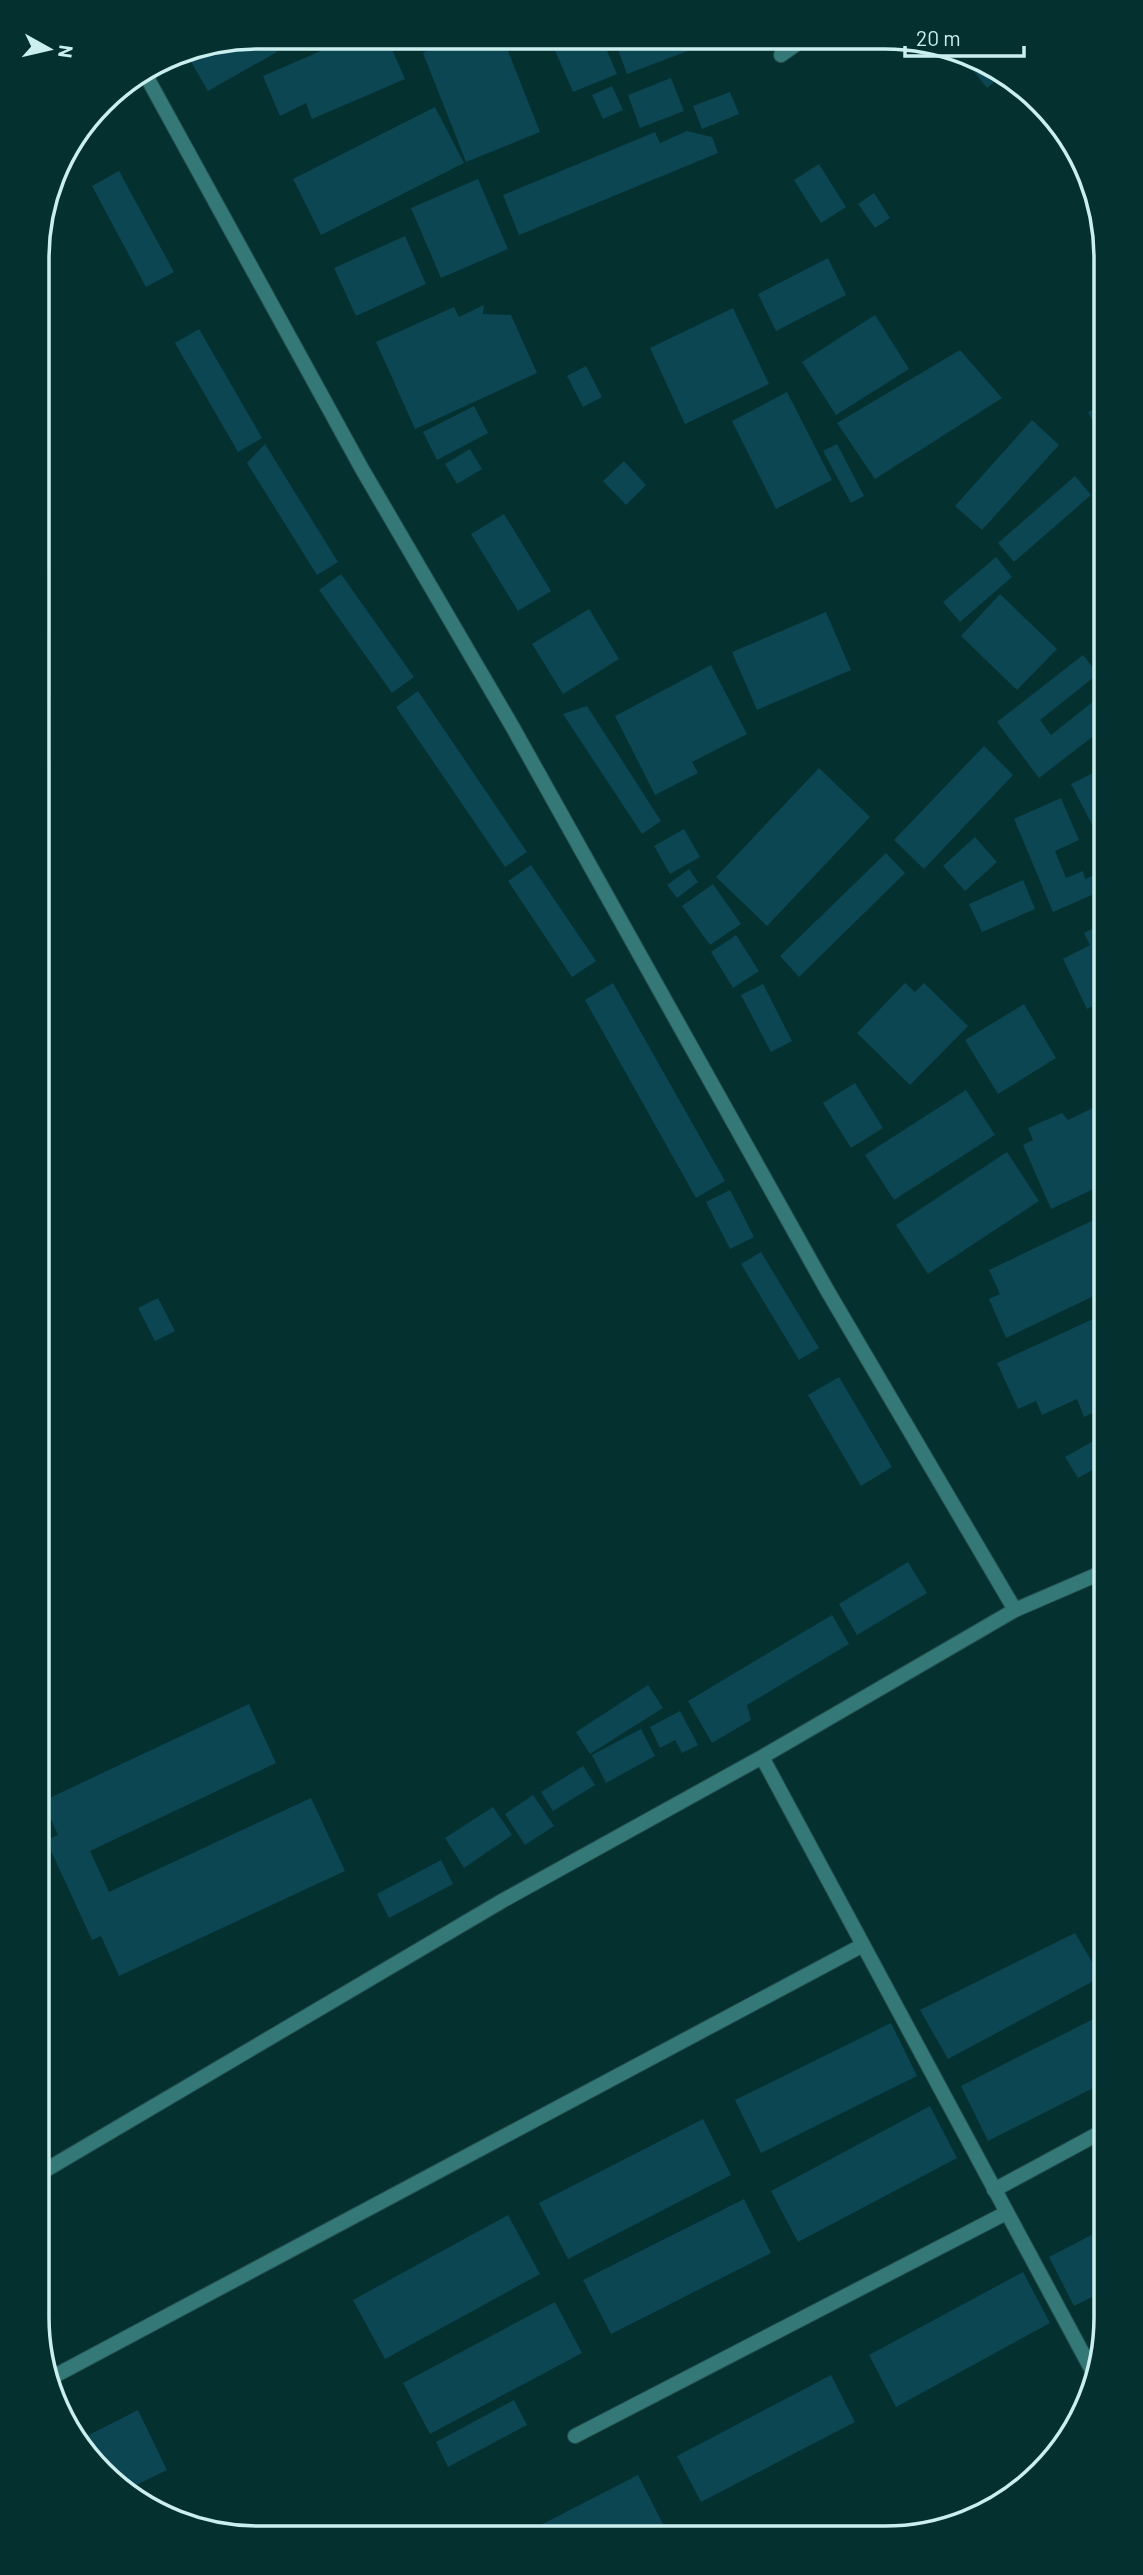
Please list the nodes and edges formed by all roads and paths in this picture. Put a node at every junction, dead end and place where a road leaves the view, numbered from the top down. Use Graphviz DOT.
graph roads {
  1 [pos="789,49"];
  2 [pos="781,55"];
  3 [pos="149,80"];
  4 [pos="1094,1576"];
  5 [pos="1015,1610"];
  6 [pos="762,1757"];
  7 [pos="863,1945"];
  8 [pos="1094,2136"];
  9 [pos="49,2168"];
  10 [pos="994,2190"];
  11 [pos="1006,2213"];
  12 [pos="1088,2364"];
  13 [pos="57,2375"];
  14 [pos="575,2435"];
  1 -- 2 [label="street"];
  3 -- 5 [label="street"];
  4 -- 5 [label="street"];
  5 -- 6 [label="street"];
  6 -- 7 [label="street"];
  6 -- 9 [label="street"];
  7 -- 10 [label="street"];
  7 -- 13 [label="street"];
  8 -- 10 [label="street"];
  10 -- 11 [label="street"];
  11 -- 12 [label="street"];
  11 -- 14 [label="street"];
}
